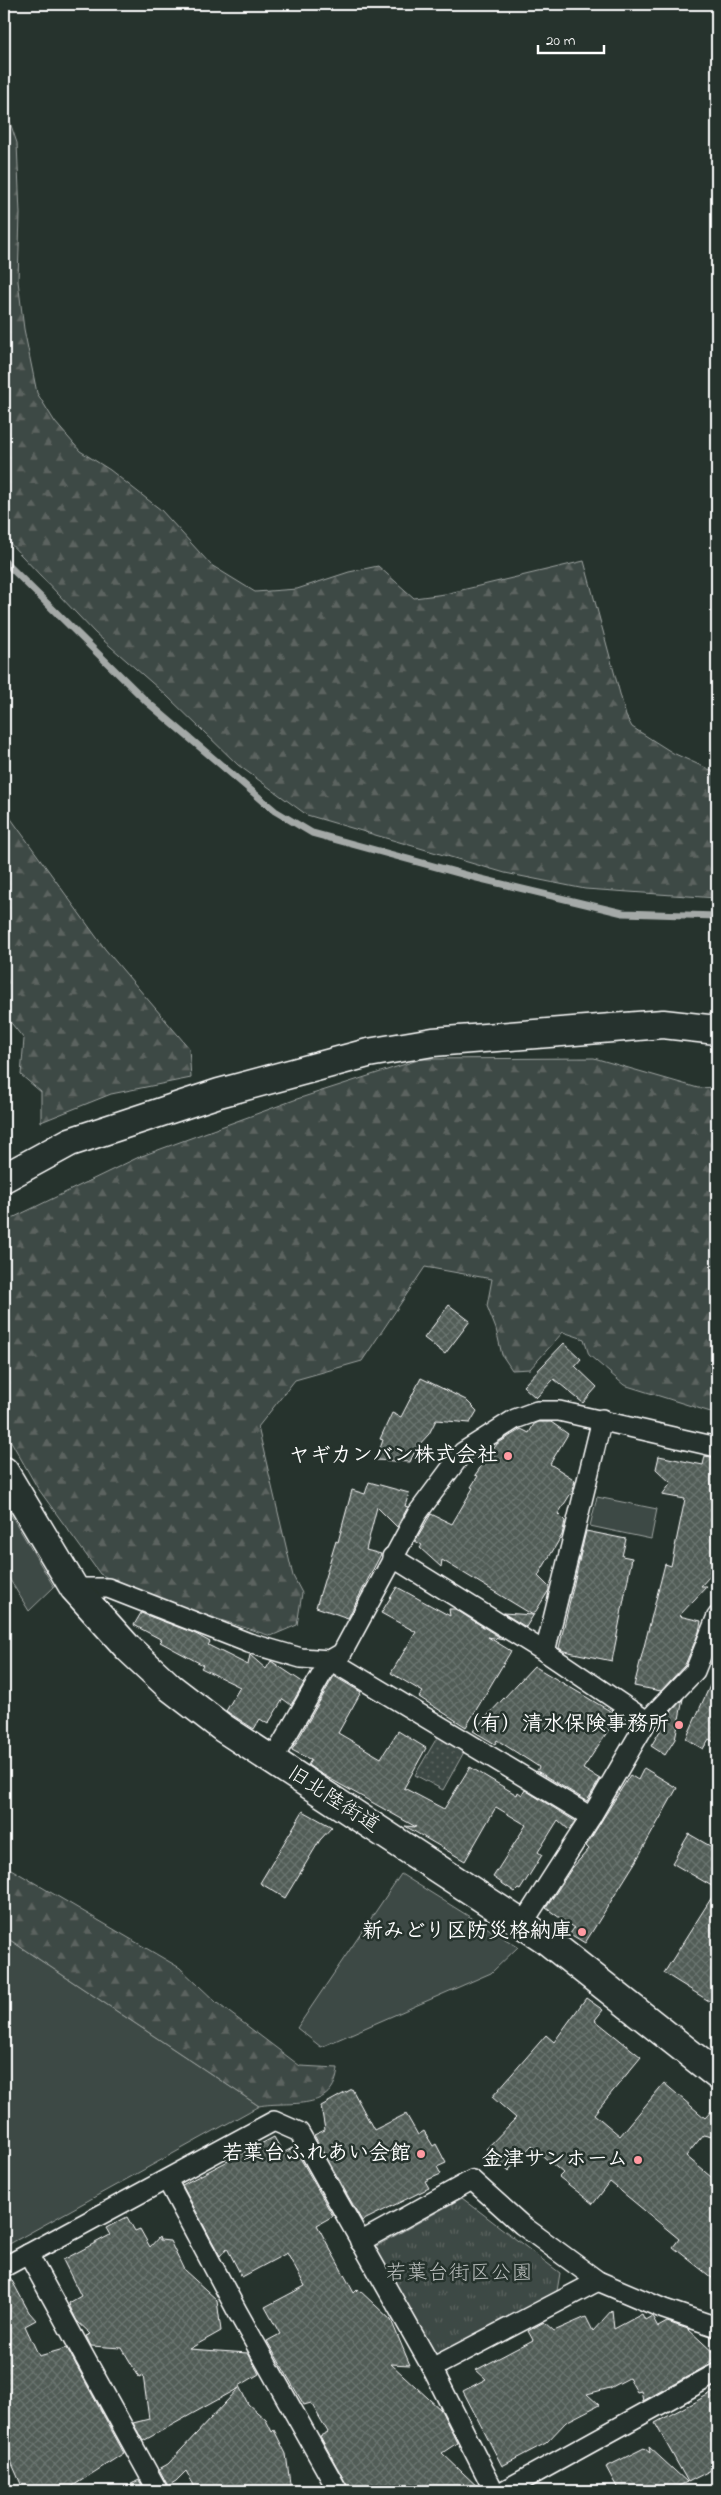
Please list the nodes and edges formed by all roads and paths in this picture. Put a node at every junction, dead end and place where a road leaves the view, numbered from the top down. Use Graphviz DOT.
graph roads {
  1 [pos="717,1030"];
  2 [pos="4,1178"];
  3 [pos="602,1419"];
  4 [pos="717,1447"];
  5 [pos="4,1471"];
  6 [pos="392,1557"];
  7 [pos="74,1588"];
  8 [pos="717,1616"];
  9 [pos="545,1652"];
  10 [pos="330,1660"];
  11 [pos="646,1721"];
  12 [pos="272,1761"];
  13 [pos="591,1817"];
  14 [pos="522,1923"];
  15 [pos="717,2075"];
  16 [pos="167,2180"];
  17 [pos="360,2242"];
  18 [pos="28,2254"];
  19 [pos="4,2267"];
  20 [pos="598,2281"];
  21 [pos="717,2327"];
  22 [pos="432,2368"];
  23 [pos="717,2373"];
  24 [pos="158,2491"];
  25 [pos="338,2491"];
  26 [pos="494,2491"];
  27 [pos="503,2491"];
  1 -- 2 [label="street"];
  3 -- 4 [label="street"];
  3 -- 6 [label="street"];
  3 -- 9 [label="street"];
  5 -- 7 [label="street, 旧北陸街道"];
  6 -- 9 [label="street"];
  6 -- 10 [label="street"];
  7 -- 10 [label="street"];
  7 -- 12 [label="street, 旧北陸街道"];
  8 -- 11 [label="street"];
  9 -- 11 [label="street"];
  10 -- 12 [label="street"];
  10 -- 13 [label="street"];
  11 -- 13 [label="street"];
  12 -- 14 [label="street, 旧北陸街道"];
  13 -- 14 [label="street"];
  14 -- 15 [label="street, 旧北陸街道"];
  16 -- 17 [label="street"];
  16 -- 18 [label="street"];
  16 -- 25 [label="street"];
  17 -- 20 [label="street"];
  17 -- 22 [label="street"];
  18 -- 19 [label="street"];
  18 -- 24 [label="street"];
  20 -- 21 [label="street"];
  20 -- 22 [label="street"];
  22 -- 26 [label="street"];
  23 -- 27 [label="street"];
}
